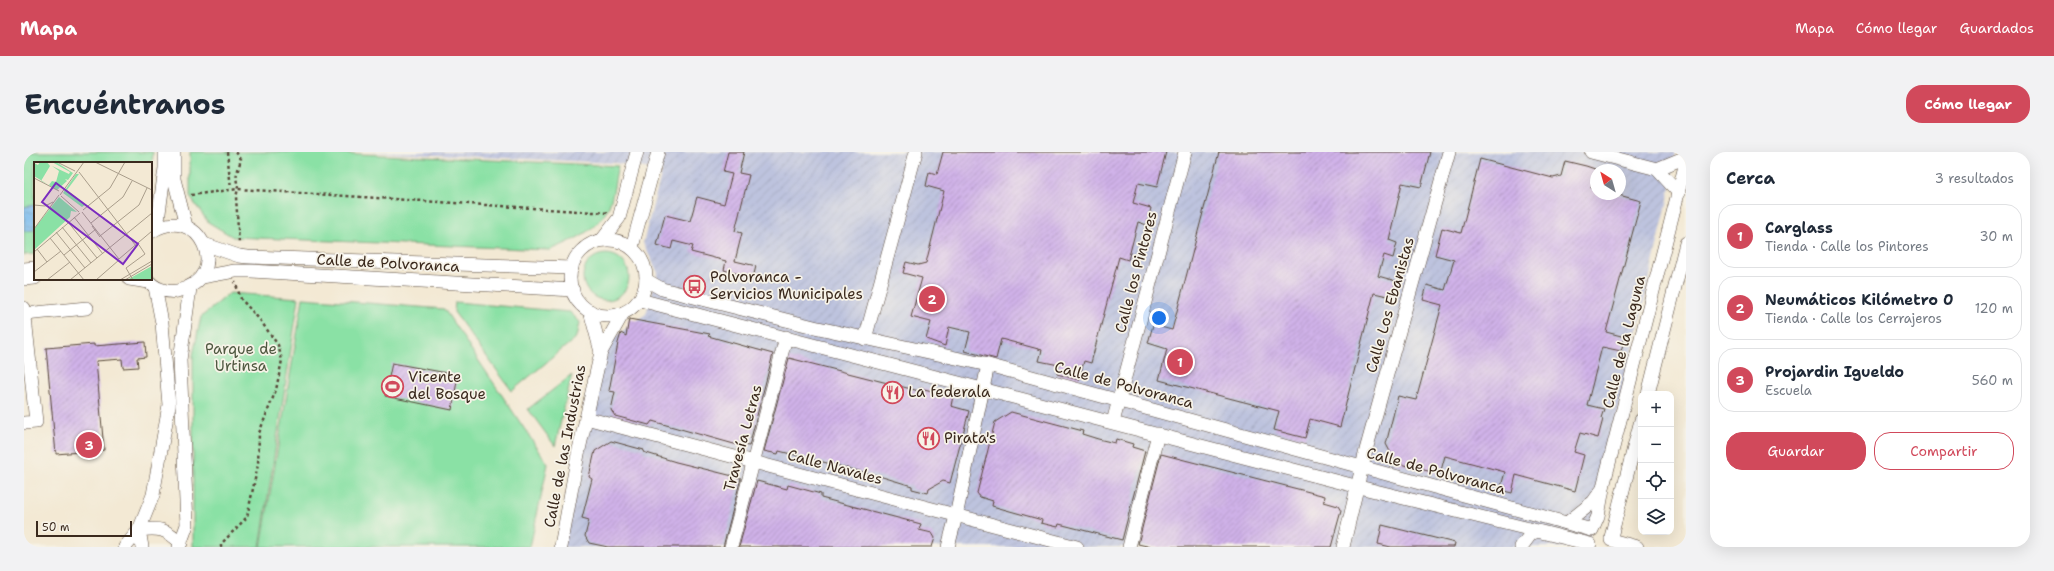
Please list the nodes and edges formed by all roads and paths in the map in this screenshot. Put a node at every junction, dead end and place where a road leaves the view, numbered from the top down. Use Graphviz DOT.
graph roads {
  1 [pos="165,152"];
  2 [pos="174,152"];
  3 [pos="227,152"];
  4 [pos="236,152"];
  5 [pos="637,152"];
  6 [pos="658,152"];
  7 [pos="916,152"];
  8 [pos="1185,152"];
  9 [pos="1449,152"];
  10 [pos="1591,152"];
  11 [pos="1686,157"];
  12 [pos="1686,162"];
  13 [pos="1657,169"];
  14 [pos="231,188"];
  15 [pos="238,189"];
  16 [pos="1679,193"];
  17 [pos="179,197"];
  18 [pos="619,218"];
  19 [pos="186,226"];
  20 [pos="154,230"];
  21 [pos="602,240"];
  22 [pos="1686,243"];
  23 [pos="204,244"];
  24 [pos="632,247"];
  25 [pos="239,256"];
  26 [pos="34,268"];
  27 [pos="572,268"];
  28 [pos="24,269"];
  29 [pos="235,271"];
  30 [pos="202,277"];
  31 [pos="34,278"];
  32 [pos="24,279"];
  33 [pos="134,280"];
  34 [pos="646,280"];
  35 [pos="150,283"];
  36 [pos="190,288"];
  37 [pos="572,290"];
  38 [pos="640,300"];
  39 [pos="87,308"];
  40 [pos="24,311"];
  41 [pos="590,311"];
  42 [pos="623,313"];
  43 [pos="786,337"];
  44 [pos="866,339"];
  45 [pos="601,352"];
  46 [pos="27,365"];
  47 [pos="988,365"];
  48 [pos="984,389"];
  49 [pos="1649,391"];
  50 [pos="1119,400"];
  51 [pos="586,418"];
  52 [pos="1113,422"];
  53 [pos="24,423"];
  54 [pos="1639,427"];
  55 [pos="1158,434"];
  56 [pos="753,462"];
  57 [pos="1364,468"];
  58 [pos="1359,487"];
  59 [pos="1603,488"];
  60 [pos="956,516"];
  61 [pos="1567,523"];
  62 [pos="139,530"];
  63 [pos="1592,530"];
  64 [pos="1536,531"];
  65 [pos="1550,534"];
  66 [pos="1610,541"];
  67 [pos="181,546"];
  68 [pos="564,546"];
  69 [pos="1591,546"];
  70 [pos="125,547"];
  71 [pos="142,547"];
  72 [pos="221,547"];
  73 [pos="731,547"];
  74 [pos="948,547"];
  75 [pos="1077,547"];
  76 [pos="1129,547"];
  77 [pos="1343,547"];
  78 [pos="1521,547"];
  79 [pos="1566,547"];
  80 [pos="1637,547"];
  1 -- 20 [label="street"];
  2 -- 17 [label="street"];
  3 -- 14 [label="path"];
  4 -- 15 [label="path"];
  5 -- 18 [label="street"];
  6 -- 24 [label="street"];
  7 -- 44 [label="street"];
  8 -- 50 [label="street, Calle los Pintores"];
  9 -- 57 [label="street, Calle Los Ebanistas"];
  10 -- 13 [label="street"];
  11 -- 13 [label="street"];
  12 -- 16 [label="street, Calle de la Laguna"];
  13 -- 16 [label="street"];
  14 -- 15 [label="path"];
  14 -- 17 [label="path"];
  15 -- 18 [label="path"];
  15 -- 25 [label="path"];
  16 -- 59 [label="street, Calle de la Laguna"];
  17 -- 19 [label="street"];
  18 -- 21 [label="street"];
  19 -- 20 [label="street"];
  19 -- 23 [label="street"];
  21 -- 24 [label="street"];
  21 -- 27 [label="street"];
  22 -- 49 [label="street"];
  23 -- 25 [label="street, Calle de Polvoranca"];
  23 -- 30 [label="street"];
  24 -- 34 [label="street"];
  25 -- 27 [label="street, Calle de Polvoranca"];
  26 -- 28 [label="street"];
  27 -- 37 [label="street"];
  29 -- 30 [label="street, Calle de Polvoranca"];
  29 -- 37 [label="street, Calle de Polvoranca"];
  29 -- 72 [label="path"];
  30 -- 36 [label="street"];
  31 -- 32 [label="street"];
  33 -- 35 [label="street"];
  34 -- 38 [label="street"];
  34 -- 44 [label="street, Calle de Polvoranca"];
  35 -- 36 [label="street"];
  35 -- 62 [label="street"];
  36 -- 67 [label="street"];
  37 -- 41 [label="street"];
  38 -- 42 [label="street"];
  38 -- 43 [label="street"];
  39 -- 40 [label="street"];
  40 -- 46 [label="street"];
  41 -- 42 [label="street"];
  41 -- 45 [label="street, Calle de las Industrias"];
  42 -- 45 [label="street, Calle de las Industrias"];
  43 -- 48 [label="street"];
  43 -- 56 [label="street, Travesía Letras"];
  44 -- 47 [label="street, Calle de Polvoranca"];
  45 -- 51 [label="street, Calle de las Industrias"];
  46 -- 53 [label="street"];
  47 -- 48 [label="street"];
  47 -- 50 [label="street, Calle de Polvoranca"];
  48 -- 52 [label="street"];
  48 -- 60 [label="street"];
  50 -- 52 [label="street, Calle los Pintores"];
  50 -- 57 [label="street, Calle de Polvoranca"];
  51 -- 56 [label="street, Calle Navales"];
  51 -- 68 [label="street, Calle de las Industrias"];
  52 -- 55 [label="street"];
  54 -- 66 [label="street"];
  55 -- 58 [label="street"];
  55 -- 76 [label="street"];
  56 -- 60 [label="street, Calle Navales"];
  56 -- 73 [label="street, Travesía Letras"];
  57 -- 58 [label="street, Calle Los Ebanistas"];
  57 -- 61 [label="street, Calle de Polvoranca"];
  58 -- 64 [label="street"];
  58 -- 77 [label="street, Calle Los Ebanistas"];
  59 -- 61 [label="street"];
  59 -- 63 [label="street, Calle de la Laguna"];
  60 -- 74 [label="street"];
  60 -- 75 [label="street, Calle Navales"];
  61 -- 63 [label="street, Calle de Polvoranca"];
  62 -- 67 [label="street"];
  62 -- 70 [label="street"];
  62 -- 71 [label="street"];
  63 -- 66 [label="street, Calle de Polvoranca"];
  63 -- 69 [label="street, Calle de la Laguna"];
  64 -- 65 [label="street"];
  64 -- 78 [label="street"];
  65 -- 69 [label="street"];
  65 -- 79 [label="street"];
  66 -- 80 [label="street"];
}
